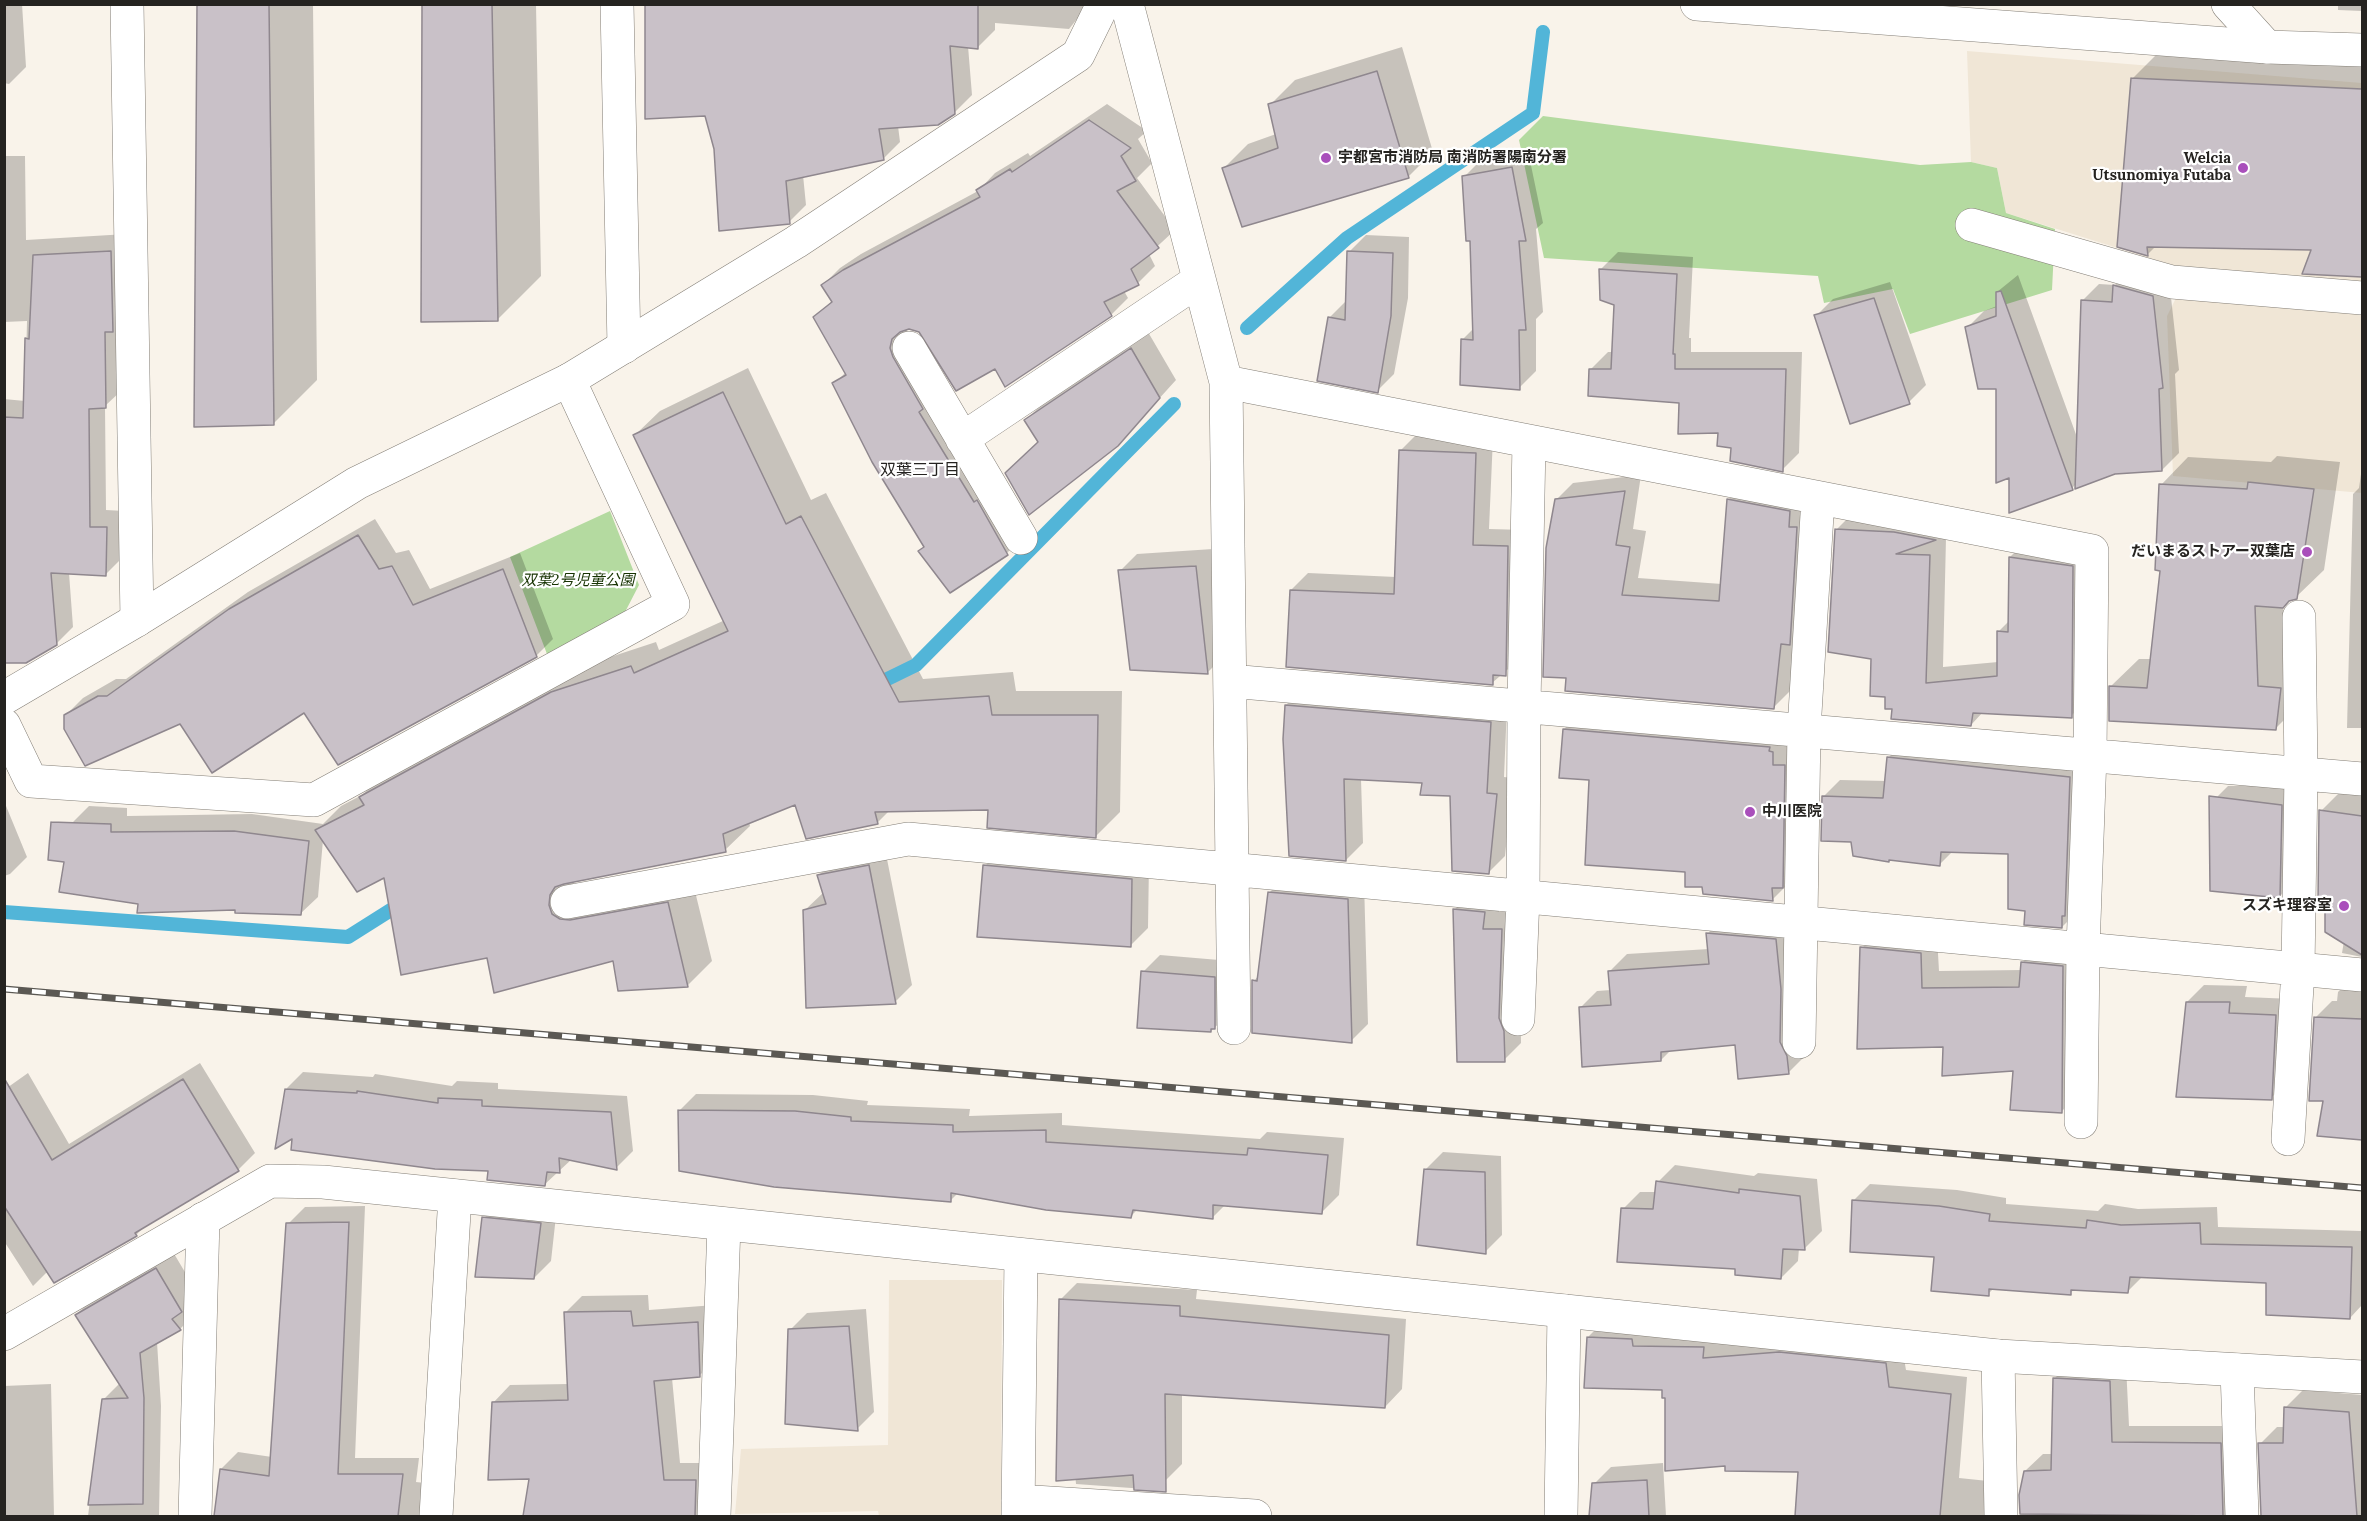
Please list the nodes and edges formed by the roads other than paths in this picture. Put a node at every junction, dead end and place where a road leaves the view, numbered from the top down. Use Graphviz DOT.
graph roads {
  1 [pos="127,4"];
  2 [pos="617,4"];
  3 [pos="1103,4"];
  4 [pos="1127,4"];
  5 [pos="1697,4"];
  6 [pos="2228,4"];
  7 [pos="2267,47"];
  8 [pos="2362,50"];
  9 [pos="1972,225"];
  10 [pos="1199,280"];
  11 [pos="2362,298"];
  12 [pos="624,347"];
  13 [pos="909,348"];
  14 [pos="569,380"];
  15 [pos="1226,382"];
  16 [pos="962,439"];
  17 [pos="1529,442"];
  18 [pos="1818,498"];
  19 [pos="1021,538"];
  20 [pos="2299,617"];
  21 [pos="137,620"];
  22 [pos="1230,681"];
  23 [pos="4,698"];
  24 [pos="1524,706"];
  25 [pos="4,725"];
  26 [pos="1804,730"];
  27 [pos="2090,755"];
  28 [pos="2301,773"];
  29 [pos="2362,779"];
  30 [pos="1232,870"];
  31 [pos="1524,897"];
  32 [pos="567,902"];
  33 [pos="1802,923"];
  34 [pos="2083,949"];
  35 [pos="2298,969"];
  36 [pos="2362,975"];
  37 [pos="1518,1019"];
  38 [pos="1234,1028"];
  39 [pos="1799,1042"];
  40 [pos="2081,1122"];
  41 [pos="2288,1139"];
  42 [pos="455,1196"];
  43 [pos="203,1219"];
  44 [pos="724,1224"];
  45 [pos="1020,1255"];
  46 [pos="1564,1311"];
  47 [pos="4,1334"];
  48 [pos="1998,1356"];
  49 [pos="2237,1370"];
  50 [pos="2362,1377"];
  51 [pos="1018,1509"];
  52 [pos="195,1516"];
  53 [pos="436,1516"];
  54 [pos="714,1516"];
  55 [pos="1255,1516"];
  56 [pos="1561,1516"];
  57 [pos="2001,1516"];
  58 [pos="2242,1516"];
  1 -- 21 [label="street"];
  2 -- 12 [label="street"];
  3 -- 12 [label="street"];
  4 -- 10 [label="street"];
  5 -- 7 [label="street"];
  6 -- 7 [label="street"];
  7 -- 8 [label="street"];
  9 -- 11 [label="street"];
  10 -- 15 [label="street"];
  10 -- 16 [label="street"];
  12 -- 14 [label="street"];
  13 -- 16 [label="street"];
  14 -- 21 [label="street"];
  14 -- 25 [label="street"];
  15 -- 17 [label="street"];
  15 -- 22 [label="street"];
  16 -- 19 [label="street"];
  17 -- 18 [label="street"];
  17 -- 24 [label="street"];
  18 -- 26 [label="street"];
  18 -- 27 [label="street"];
  20 -- 28 [label="street"];
  21 -- 23 [label="street"];
  22 -- 24 [label="street"];
  22 -- 30 [label="street"];
  24 -- 26 [label="street"];
  24 -- 31 [label="street"];
  26 -- 27 [label="street"];
  26 -- 33 [label="street"];
  27 -- 28 [label="street"];
  27 -- 34 [label="street"];
  28 -- 29 [label="street"];
  28 -- 35 [label="street"];
  30 -- 31 [label="street"];
  30 -- 32 [label="street"];
  30 -- 38 [label="street"];
  31 -- 33 [label="street"];
  31 -- 37 [label="street"];
  33 -- 34 [label="street"];
  33 -- 39 [label="street"];
  34 -- 35 [label="street"];
  34 -- 40 [label="street"];
  35 -- 36 [label="street"];
  35 -- 41 [label="street"];
  42 -- 43 [label="street"];
  42 -- 44 [label="street"];
  42 -- 53 [label="street"];
  43 -- 47 [label="street"];
  43 -- 52 [label="street"];
  44 -- 45 [label="street"];
  44 -- 54 [label="street"];
  45 -- 46 [label="street"];
  45 -- 51 [label="street"];
  46 -- 48 [label="street"];
  46 -- 56 [label="street"];
  48 -- 49 [label="street"];
  48 -- 57 [label="street"];
  49 -- 50 [label="street"];
  49 -- 58 [label="street"];
  51 -- 55 [label="street"];
}
